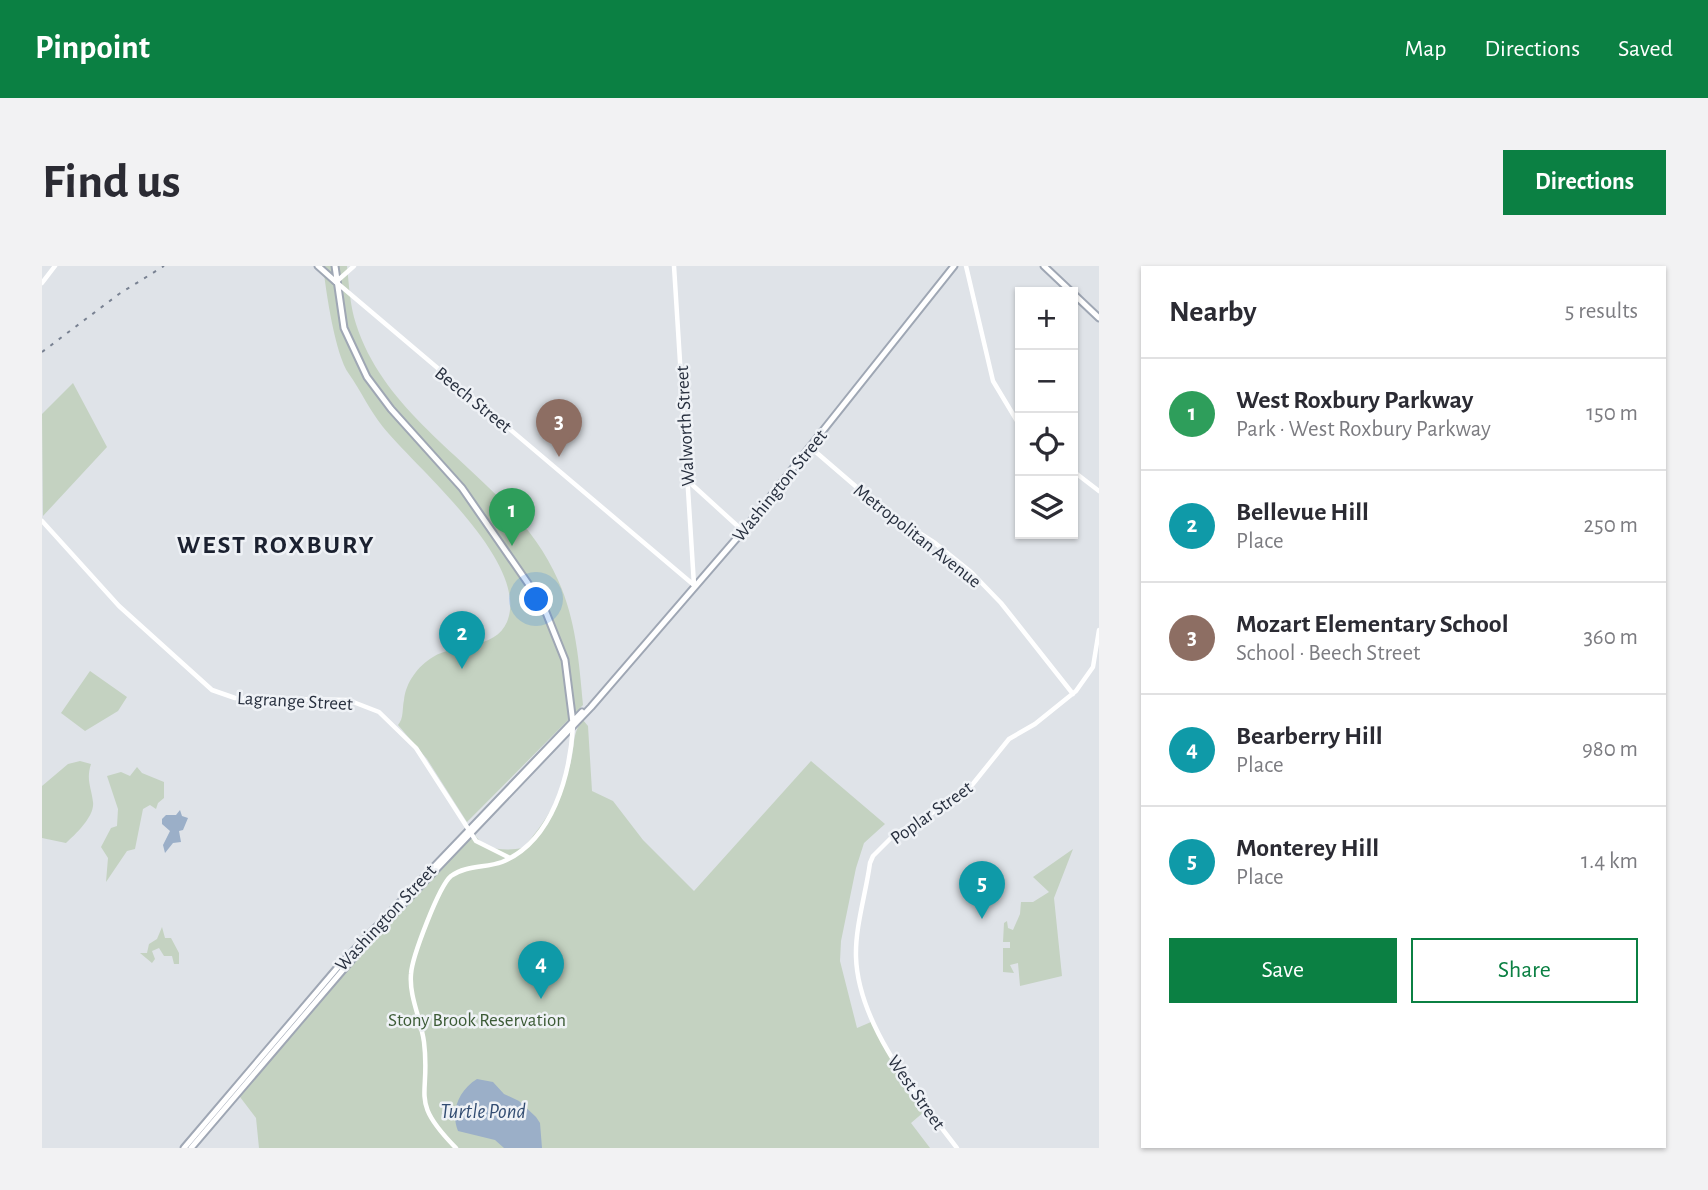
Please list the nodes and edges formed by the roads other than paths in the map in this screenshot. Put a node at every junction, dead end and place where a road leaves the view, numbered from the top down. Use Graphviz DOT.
graph roads {
  1 [pos="55,266"];
  2 [pos="318,266"];
  3 [pos="335,266"];
  4 [pos="354,266"];
  5 [pos="674,266"];
  6 [pos="954,266"];
  7 [pos="966,266"];
  8 [pos="1044,266"];
  9 [pos="336,282"];
  10 [pos="42,283"];
  11 [pos="1099,318"];
  12 [pos="1015,418"];
  13 [pos="810,447"];
  14 [pos="1078,475"];
  15 [pos="686,480"];
  16 [pos="1099,491"];
  17 [pos="42,521"];
  18 [pos="743,531"];
  19 [pos="695,586"];
  20 [pos="1099,630"];
  21 [pos="1073,694"];
  22 [pos="573,724"];
  23 [pos="561,738"];
  24 [pos="569,760"];
  25 [pos="469,831"];
  26 [pos="510,858"];
  27 [pos="880,1034"];
  28 [pos="184,1148"];
  29 [pos="191,1148"];
  30 [pos="456,1148"];
  31 [pos="957,1148"];
  1 -- 10 [label="street"];
  2 -- 9 [label="main road, Beech Street"];
  3 -- 9 [label="main road"];
  4 -- 9 [label="street"];
  5 -- 15 [label="street, Walworth Street"];
  6 -- 13 [label="main road, Washington Street"];
  7 -- 12 [label="street"];
  8 -- 11 [label="main road"];
  9 -- 19 [label="street, Beech Street"];
  9 -- 22 [label="main road"];
  13 -- 18 [label="main road, Washington Street"];
  13 -- 21 [label="street, Metropolitan Avenue"];
  14 -- 16 [label="street"];
  15 -- 18 [label="street"];
  15 -- 19 [label="street, Walworth Street"];
  17 -- 25 [label="street, Lagrange Street"];
  18 -- 19 [label="main road, Washington Street"];
  19 -- 22 [label="main road, Washington Street"];
  20 -- 21 [label="street, Poplar Street"];
  21 -- 27 [label="street, Poplar Street"];
  22 -- 23 [label="main road, Washington Street"];
  22 -- 24 [label="street"];
  22 -- 25 [label="main road, Washington Street"];
  23 -- 24 [label="street"];
  23 -- 25 [label="main road, Washington Street"];
  24 -- 26 [label="street"];
  25 -- 26 [label="street"];
  25 -- 28 [label="main road, Washington Street"];
  25 -- 29 [label="main road, Washington Street"];
  26 -- 30 [label="street"];
  27 -- 31 [label="street, West Street"];
}
